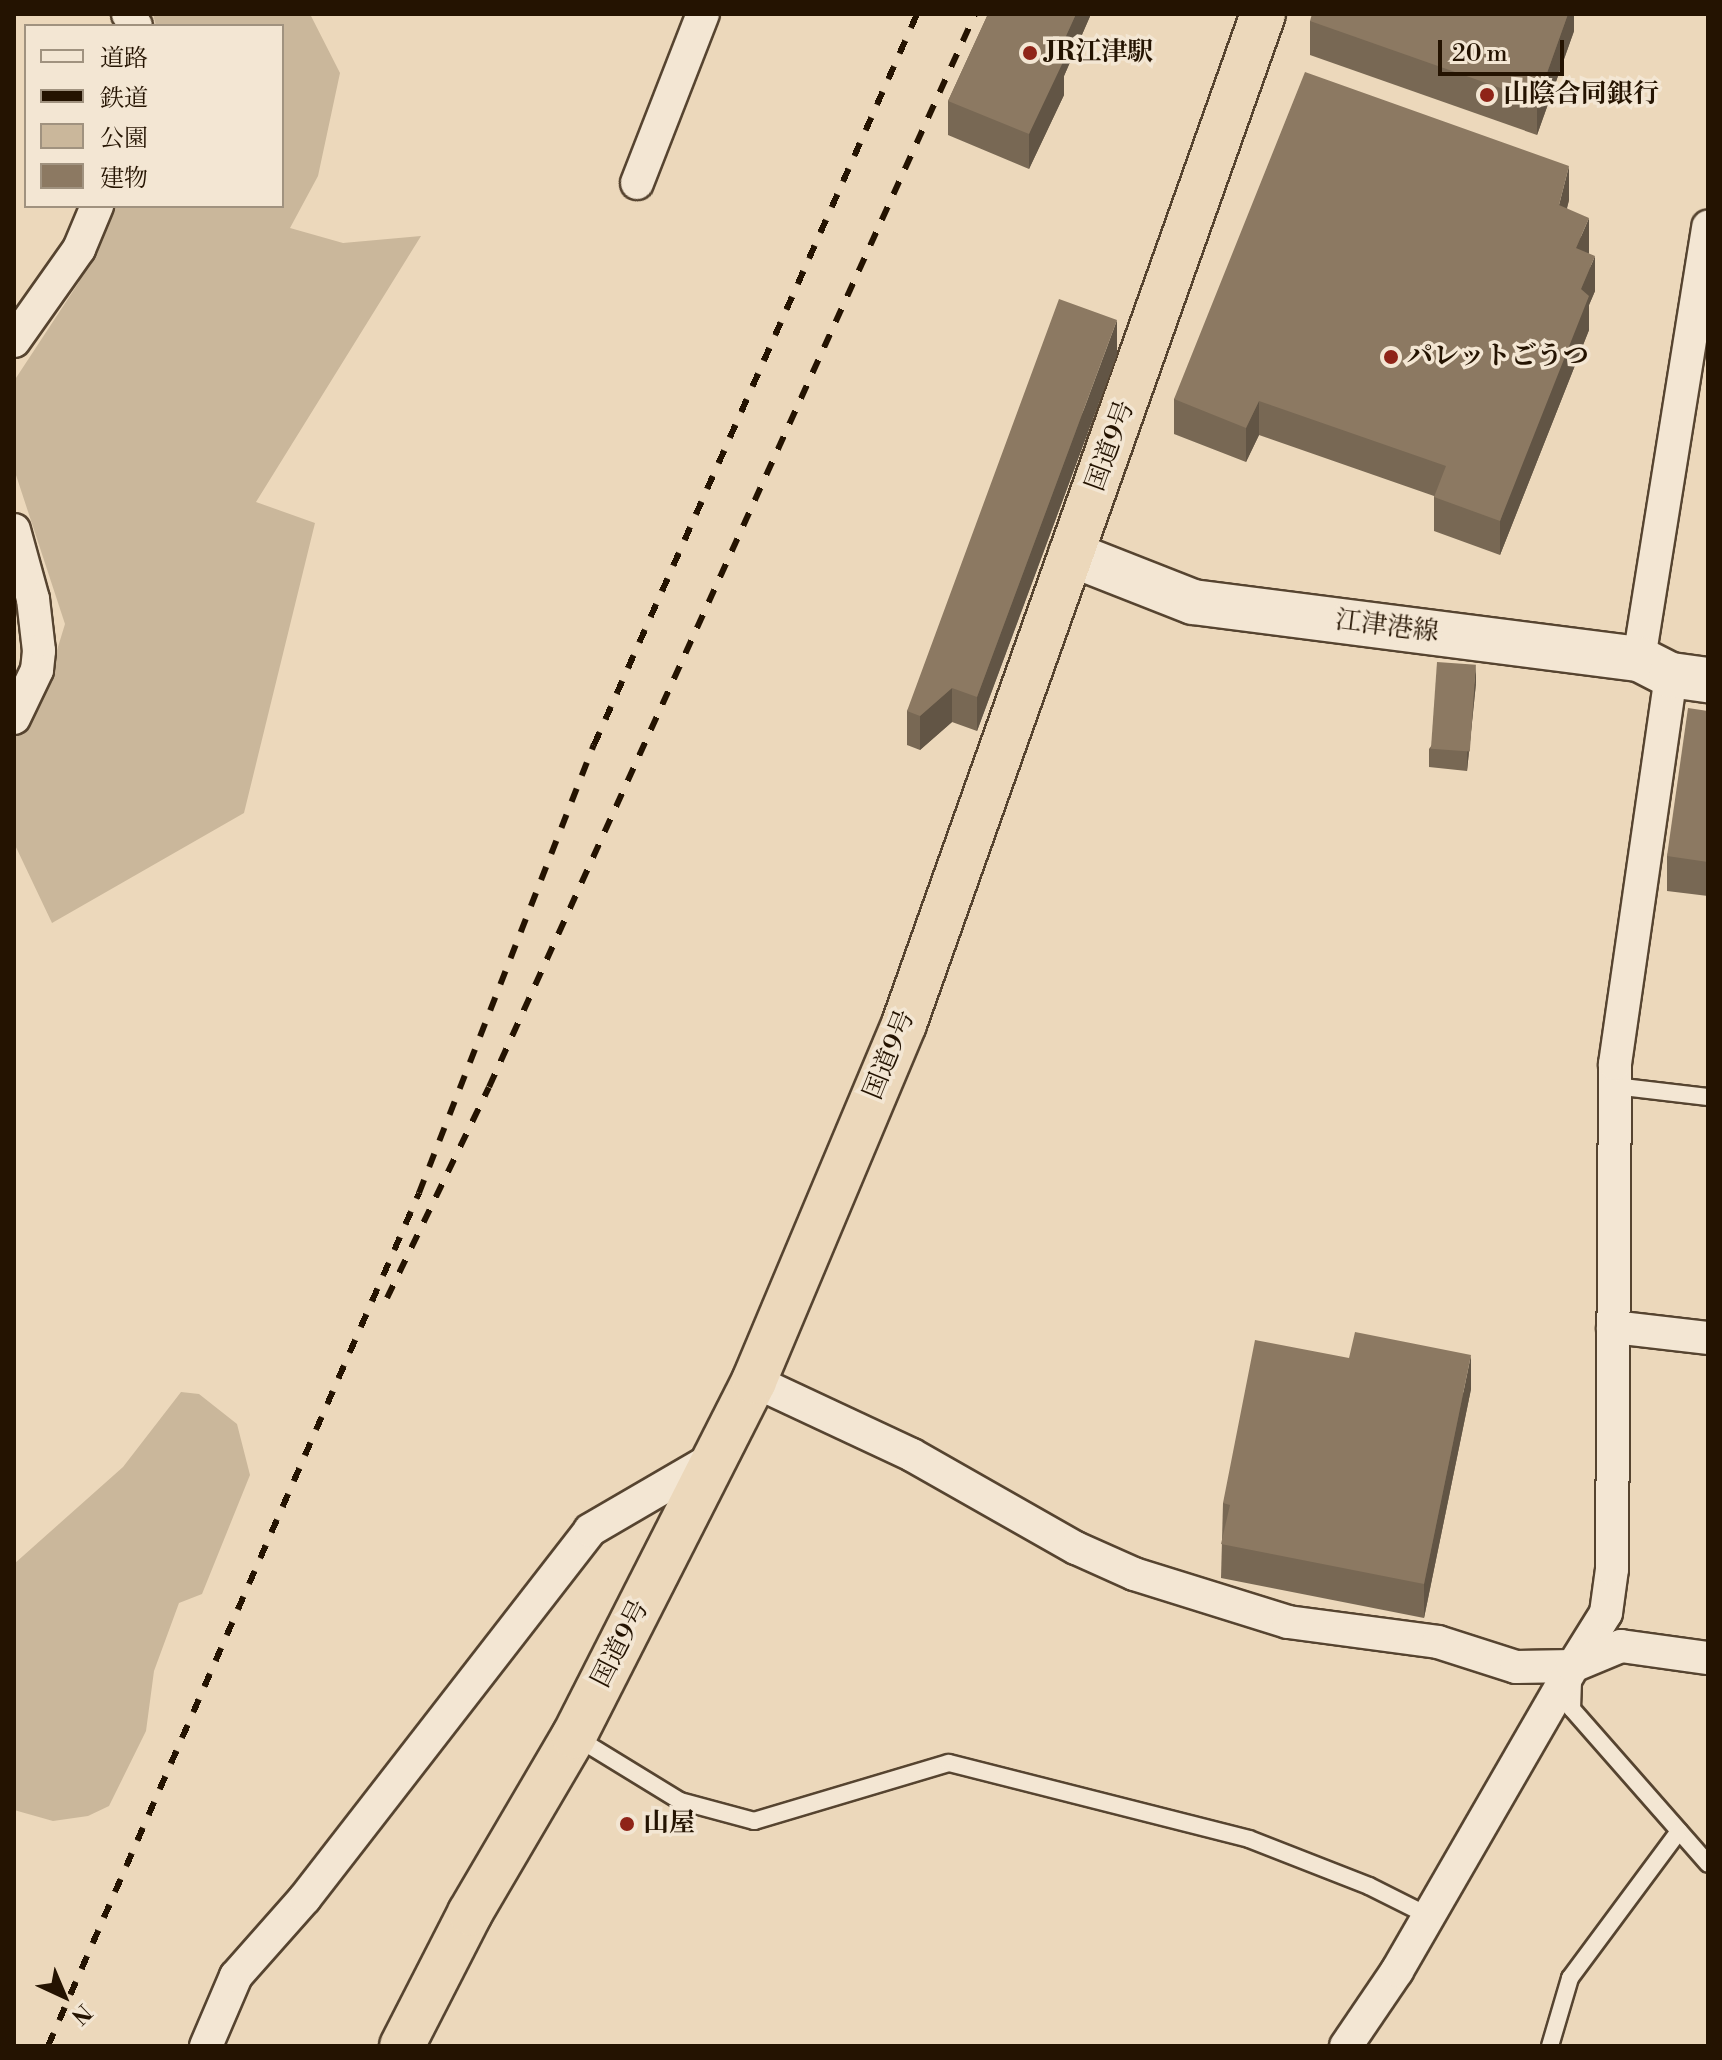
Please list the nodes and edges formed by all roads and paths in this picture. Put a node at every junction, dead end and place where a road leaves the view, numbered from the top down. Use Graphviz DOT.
graph roads {
  1 [pos="703,14"];
  2 [pos="1263,14"];
  3 [pos="637,183"];
  4 [pos="96,208"];
  5 [pos="1708,226"];
  6 [pos="14,341"];
  7 [pos="14,530"];
  8 [pos="1071,554"];
  9 [pos="1673,671"];
  10 [pos="14,718"];
  11 [pos="1614,1086"];
  12 [pos="1708,1097"];
  13 [pos="1613,1327"];
  14 [pos="1708,1338"];
  15 [pos="754,1381"];
  16 [pos="717,1456"];
  17 [pos="1708,1658"];
  18 [pos="1573,1666"];
  19 [pos="574,1736"];
  20 [pos="1679,1831"];
  21 [pos="1708,1864"];
  22 [pos="1427,1915"];
  23 [pos="206,2046"];
  24 [pos="402,2046"];
  25 [pos="1346,2046"];
  26 [pos="1550,2046"];
  1 -- 3 [label="street"];
  2 -- 8 [label="highway, 国道9号"];
  4 -- 6 [label="street"];
  5 -- 9 [label="street"];
  7 -- 10 [label="street"];
  8 -- 9 [label="main road, 江津港線"];
  8 -- 15 [label="highway, 国道9号"];
  9 -- 11 [label="street"];
  11 -- 12 [label="lane"];
  11 -- 13 [label="street"];
  13 -- 14 [label="street"];
  13 -- 18 [label="street"];
  15 -- 16 [label="highway, 国道9号"];
  15 -- 18 [label="street"];
  16 -- 19 [label="highway, 国道9号"];
  16 -- 23 [label="street"];
  17 -- 18 [label="street"];
  18 -- 20 [label="lane"];
  18 -- 22 [label="street"];
  19 -- 22 [label="lane"];
  19 -- 24 [label="highway, 国道9号"];
  20 -- 21 [label="lane"];
  20 -- 26 [label="lane"];
  22 -- 25 [label="street"];
}
